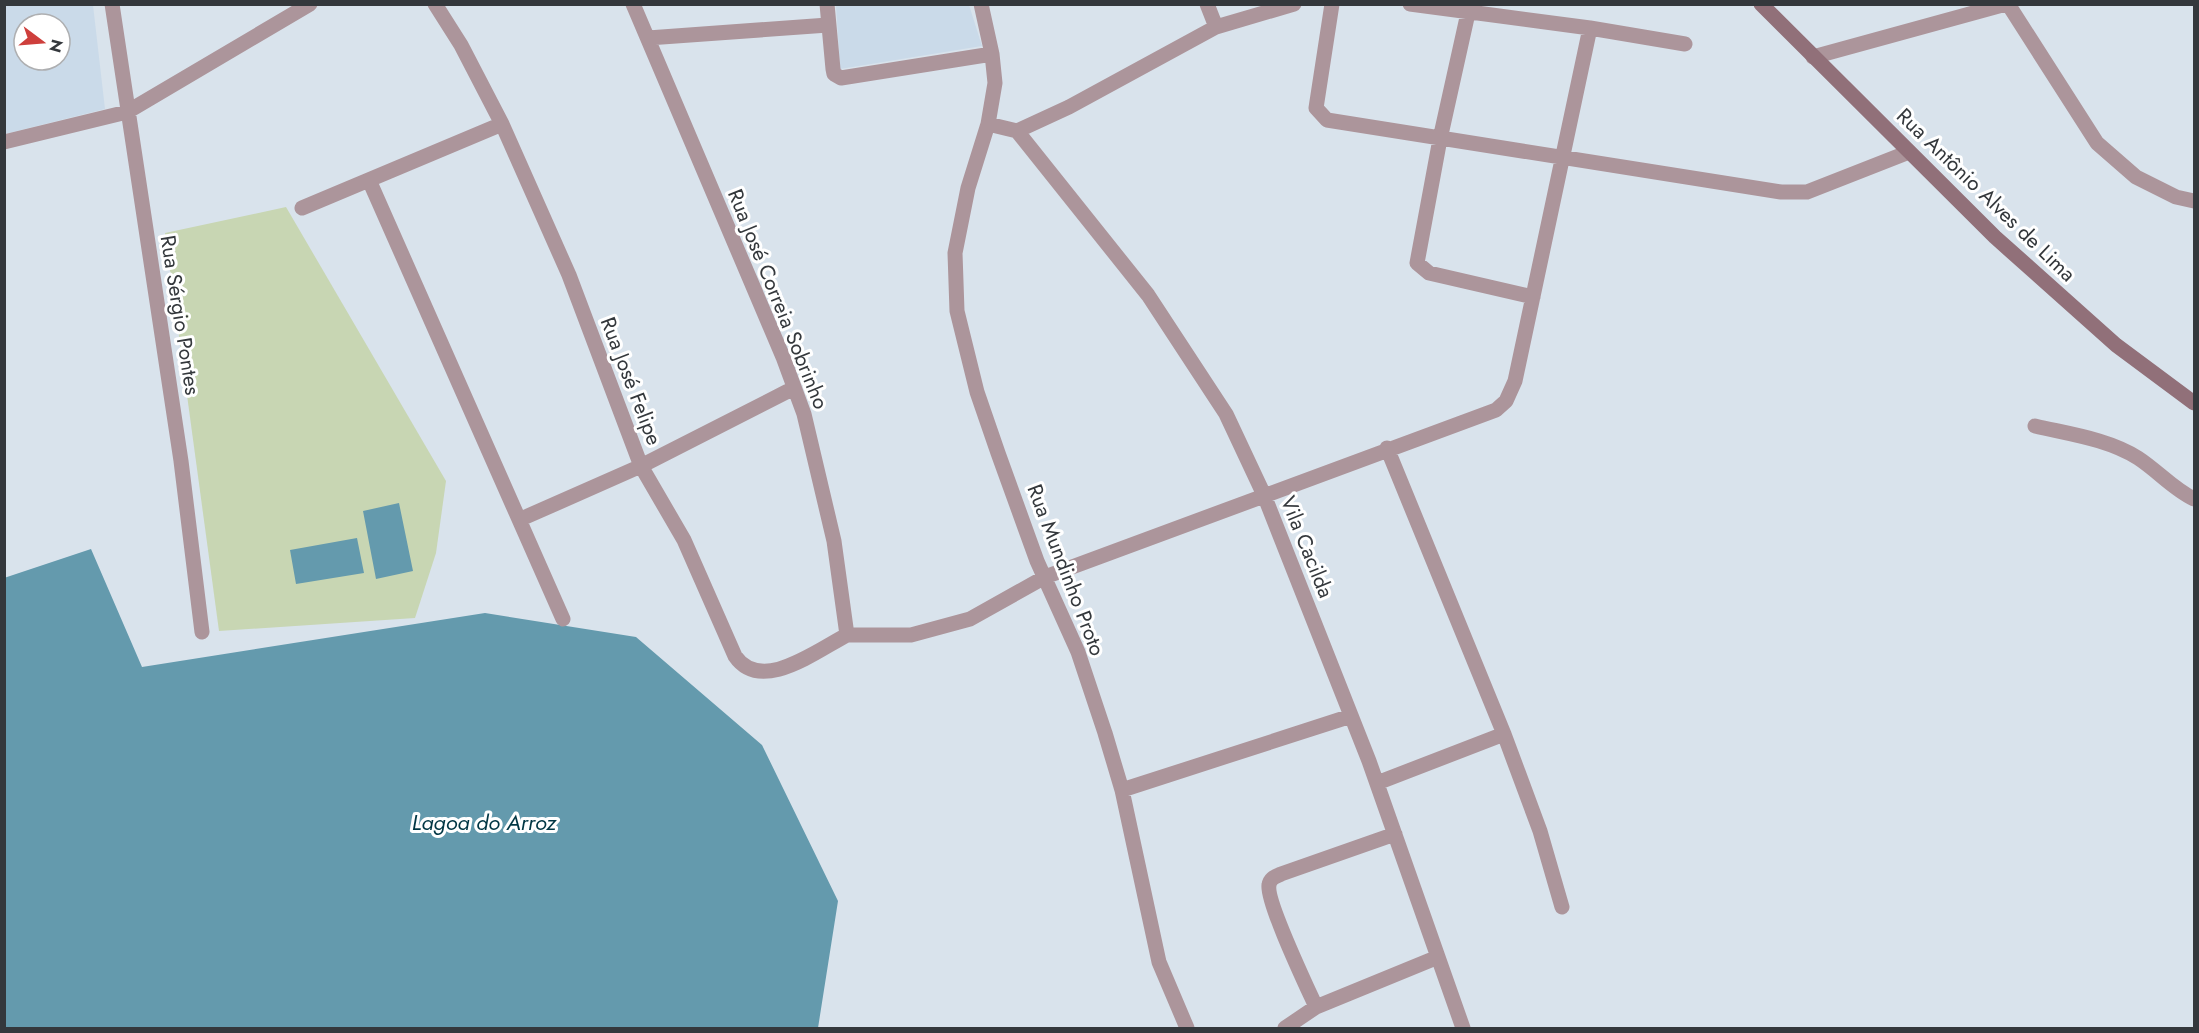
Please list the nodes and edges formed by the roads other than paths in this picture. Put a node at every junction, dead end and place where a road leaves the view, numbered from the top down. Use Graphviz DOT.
graph roads {
  1 [pos="112,4"];
  2 [pos="310,4"];
  3 [pos="435,4"];
  4 [pos="633,4"];
  5 [pos="826,4"];
  6 [pos="981,4"];
  7 [pos="1207,4"];
  8 [pos="1294,4"];
  9 [pos="1332,4"];
  10 [pos="1410,4"];
  11 [pos="1761,4"];
  12 [pos="2007,4"];
  13 [pos="1468,13"];
  14 [pos="828,25"];
  15 [pos="1216,27"];
  16 [pos="1590,28"];
  17 [pos="648,38"];
  18 [pos="1685,44"];
  19 [pos="992,54"];
  20 [pos="1813,57"];
  21 [pos="127,112"];
  22 [pos="502,124"];
  23 [pos="988,124"];
  24 [pos="1017,131"];
  25 [pos="1440,139"];
  26 [pos="4,142"];
  27 [pos="1909,152"];
  28 [pos="1561,159"];
  29 [pos="369,180"];
  30 [pos="2194,201"];
  31 [pos="302,208"];
  32 [pos="1533,297"];
  33 [pos="794,388"];
  34 [pos="2194,403"];
  35 [pos="2035,426"];
  36 [pos="1387,448"];
  37 [pos="641,466"];
  38 [pos="1264,495"];
  39 [pos="2194,500"];
  40 [pos="521,519"];
  41 [pos="1040,579"];
  42 [pos="563,619"];
  43 [pos="202,632"];
  44 [pos="847,635"];
  45 [pos="1351,716"];
  46 [pos="1504,734"];
  47 [pos="1377,783"];
  48 [pos="1122,790"];
  49 [pos="1395,834"];
  50 [pos="1562,907"];
  51 [pos="1438,957"];
  52 [pos="1316,1007"];
  53 [pos="1187,1029"];
  54 [pos="1285,1029"];
  55 [pos="1463,1029"];
  1 -- 21 [label="street, Rua Sérgio Pontes"];
  2 -- 21 [label="street"];
  3 -- 22 [label="street, Rua José Felipe"];
  4 -- 17 [label="street, Rua José Correia Sobrinho"];
  5 -- 14 [label="street"];
  6 -- 19 [label="street, Rua Mundinho Proto"];
  7 -- 15 [label="street"];
  8 -- 15 [label="street"];
  9 -- 25 [label="street"];
  10 -- 13 [label="street"];
  11 -- 20 [label="main road, Rua Antônio Alves de Lima"];
  12 -- 20 [label="street"];
  12 -- 30 [label="street"];
  13 -- 16 [label="street"];
  13 -- 25 [label="street"];
  14 -- 17 [label="street"];
  14 -- 19 [label="street"];
  15 -- 24 [label="street"];
  16 -- 18 [label="street"];
  16 -- 28 [label="street"];
  17 -- 33 [label="street, Rua José Correia Sobrinho"];
  19 -- 23 [label="street, Rua Mundinho Proto"];
  20 -- 27 [label="main road, Rua Antônio Alves de Lima"];
  21 -- 26 [label="street"];
  21 -- 43 [label="street, Rua Sérgio Pontes"];
  22 -- 29 [label="street"];
  22 -- 37 [label="street, Rua José Felipe"];
  23 -- 24 [label="street"];
  23 -- 41 [label="street, Rua Mundinho Proto"];
  24 -- 38 [label="street, Vila Cacilda"];
  25 -- 28 [label="street"];
  25 -- 32 [label="street"];
  27 -- 28 [label="street"];
  27 -- 34 [label="main road, Rua Antônio Alves de Lima"];
  28 -- 32 [label="street"];
  29 -- 31 [label="street"];
  29 -- 40 [label="street"];
  32 -- 36 [label="street"];
  33 -- 37 [label="street"];
  33 -- 44 [label="street, Rua José Correia Sobrinho"];
  35 -- 39 [label="street"];
  36 -- 38 [label="street"];
  36 -- 46 [label="street"];
  37 -- 40 [label="street"];
  37 -- 44 [label="street, Rua José Felipe"];
  38 -- 41 [label="street"];
  38 -- 45 [label="street, Vila Cacilda"];
  40 -- 42 [label="street"];
  41 -- 44 [label="street"];
  41 -- 48 [label="street, Rua Mundinho Proto"];
  45 -- 47 [label="street, Vila Cacilda"];
  45 -- 48 [label="street"];
  46 -- 47 [label="street"];
  46 -- 50 [label="street"];
  47 -- 49 [label="street, Vila Cacilda"];
  48 -- 53 [label="street, Rua Mundinho Proto"];
  49 -- 51 [label="street, Vila Cacilda"];
  49 -- 52 [label="street"];
  51 -- 52 [label="street"];
  51 -- 55 [label="street, Vila Cacilda"];
  52 -- 54 [label="street"];
}
